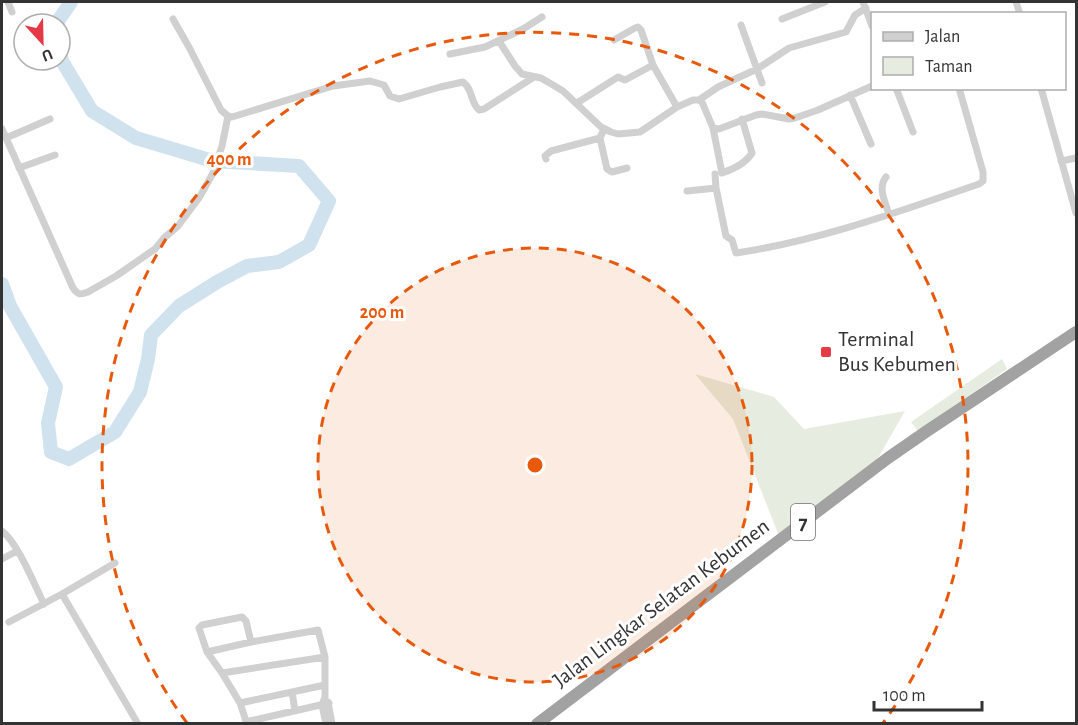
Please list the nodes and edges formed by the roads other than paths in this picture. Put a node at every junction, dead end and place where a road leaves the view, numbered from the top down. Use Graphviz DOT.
graph roads {
  1 [pos="8,2"];
  2 [pos="825,2"];
  3 [pos="864,5"];
  4 [pos="12,12"];
  5 [pos="542,17"];
  6 [pos="172,19"];
  7 [pos="782,19"];
  8 [pos="871,21"];
  9 [pos="741,26"];
  10 [pos="614,40"];
  11 [pos="499,41"];
  12 [pos="450,54"];
  13 [pos="653,65"];
  14 [pos="757,69"];
  15 [pos="534,76"];
  16 [pos="762,83"];
  17 [pos="871,87"];
  18 [pos="897,90"];
  19 [pos="960,90"];
  20 [pos="1042,90"];
  21 [pos="850,95"];
  22 [pos="699,100"];
  23 [pos="577,104"];
  24 [pos="677,107"];
  25 [pos="228,116"];
  26 [pos="50,119"];
  27 [pos="742,119"];
  28 [pos="713,128"];
  29 [pos="2,129"];
  30 [pos="604,129"];
  31 [pos="914,132"];
  32 [pos="6,138"];
  33 [pos="600,138"];
  34 [pos="871,144"];
  35 [pos="55,155"];
  36 [pos="1077,158"];
  37 [pos="546,159"];
  38 [pos="1061,161"];
  39 [pos="19,168"];
  40 [pos="627,168"];
  41 [pos="716,173"];
  42 [pos="885,177"];
  43 [pos="717,188"];
  44 [pos="687,191"];
  45 [pos="1077,213"];
  46 [pos="889,215"];
  47 [pos="1077,332"];
  48 [pos="2,531"];
  49 [pos="17,551"];
  50 [pos="2,560"];
  51 [pos="115,563"];
  52 [pos="62,594"];
  53 [pos="44,604"];
  54 [pos="9,622"];
  55 [pos="251,642"];
  56 [pos="207,652"];
  57 [pos="325,657"];
  58 [pos="222,673"];
  59 [pos="325,685"];
  60 [pos="292,692"];
  61 [pos="325,702"];
  62 [pos="240,703"];
  63 [pos="295,711"];
  64 [pos="138,723"];
  65 [pos="247,723"];
  66 [pos="326,723"];
  67 [pos="332,723"];
  68 [pos="537,723"];
  1 -- 4 [label="street"];
  2 -- 7 [label="street"];
  3 -- 8 [label="street"];
  3 -- 14 [label="street"];
  5 -- 11 [label="street"];
  6 -- 25 [label="street"];
  9 -- 14 [label="street"];
  10 -- 13 [label="street"];
  11 -- 12 [label="street"];
  11 -- 15 [label="street"];
  13 -- 23 [label="street"];
  13 -- 24 [label="street"];
  14 -- 16 [label="street"];
  14 -- 22 [label="street"];
  15 -- 23 [label="street"];
  15 -- 25 [label="street"];
  17 -- 21 [label="street"];
  18 -- 31 [label="street"];
  19 -- 46 [label="street"];
  20 -- 38 [label="street"];
  21 -- 27 [label="street"];
  21 -- 34 [label="street"];
  22 -- 24 [label="street"];
  22 -- 28 [label="street"];
  23 -- 30 [label="street"];
  24 -- 30 [label="street"];
  25 -- 39 [label="street"];
  26 -- 32 [label="street"];
  27 -- 28 [label="street"];
  27 -- 41 [label="street"];
  28 -- 41 [label="street"];
  29 -- 32 [label="street"];
  30 -- 33 [label="street"];
  32 -- 39 [label="street"];
  33 -- 37 [label="street"];
  33 -- 40 [label="street"];
  35 -- 39 [label="street"];
  36 -- 38 [label="street"];
  38 -- 45 [label="street"];
  41 -- 43 [label="street"];
  42 -- 46 [label="street"];
  43 -- 44 [label="street"];
  43 -- 46 [label="street"];
  47 -- 68 [label="highway, Jalan Lingkar Selatan Kebumen / 7"];
  48 -- 49 [label="street"];
  49 -- 50 [label="street"];
  49 -- 53 [label="street"];
  51 -- 52 [label="street"];
  52 -- 53 [label="street"];
  52 -- 64 [label="street"];
  53 -- 54 [label="street"];
  55 -- 56 [label="street"];
  55 -- 56 [label="street"];
  55 -- 57 [label="street"];
  56 -- 58 [label="street"];
  57 -- 58 [label="street"];
  57 -- 59 [label="street"];
  58 -- 62 [label="street"];
  59 -- 60 [label="street"];
  59 -- 61 [label="street"];
  60 -- 62 [label="street"];
  60 -- 63 [label="street"];
  61 -- 63 [label="street"];
  61 -- 66 [label="street"];
  61 -- 67 [label="street"];
  62 -- 65 [label="street"];
  63 -- 65 [label="street"];
}
